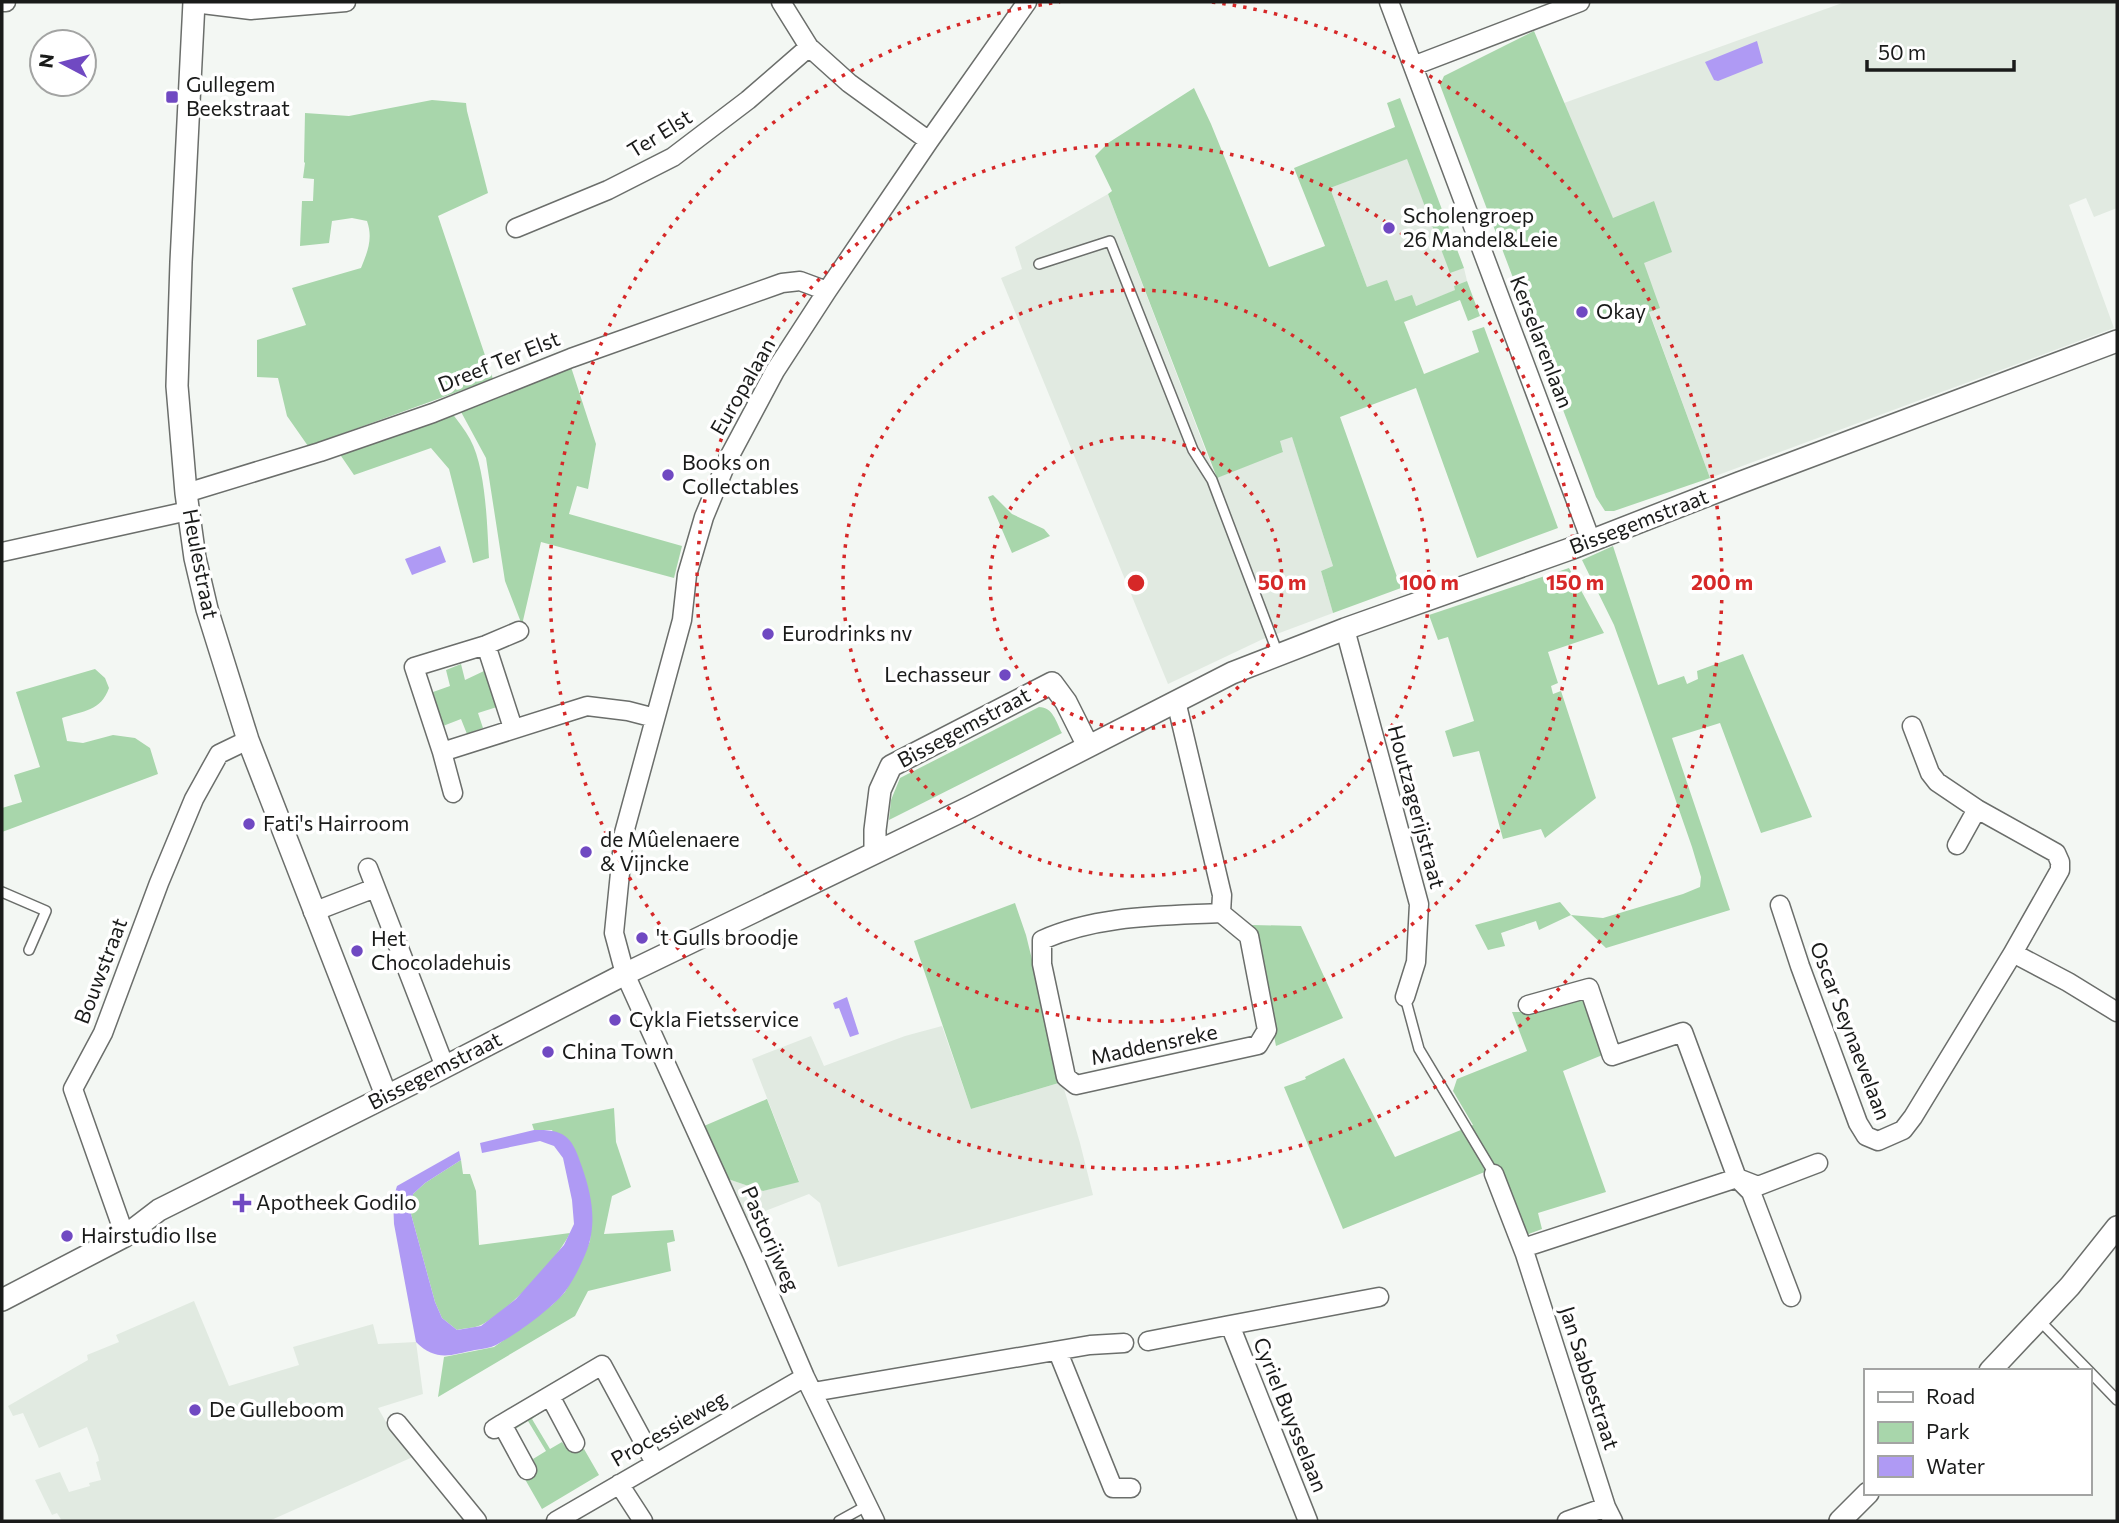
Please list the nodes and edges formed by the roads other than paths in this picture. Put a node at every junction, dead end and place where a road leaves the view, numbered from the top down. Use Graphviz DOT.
graph roads {
  1 [pos="194,2"];
  2 [pos="346,2"];
  3 [pos="781,2"];
  4 [pos="1027,2"];
  5 [pos="1389,2"];
  6 [pos="1580,2"];
  7 [pos="809,47"];
  8 [pos="1413,66"];
  9 [pos="929,141"];
  10 [pos="516,228"];
  11 [pos="1039,264"];
  12 [pos="827,292"];
  13 [pos="2117,341"];
  14 [pos="187,502"];
  15 [pos="1591,541"];
  16 [pos="2,552"];
  17 [pos="1345,629"];
  18 [pos="519,631"];
  19 [pos="486,645"];
  20 [pos="1278,654"];
  21 [pos="1176,701"];
  22 [pos="655,718"];
  23 [pos="1912,726"];
  24 [pos="513,728"];
  25 [pos="248,740"];
  26 [pos="1087,746"];
  27 [pos="443,752"];
  28 [pos="453,793"];
  29 [pos="1978,809"];
  30 [pos="1956,845"];
  31 [pos="875,852"];
  32 [pos="368,868"];
  33 [pos="375,888"];
  34 [pos="2,892"];
  35 [pos="1780,905"];
  36 [pos="313,912"];
  37 [pos="1221,913"];
  38 [pos="29,950"];
  39 [pos="2012,953"];
  40 [pos="625,974"];
  41 [pos="1405,997"];
  42 [pos="1528,1005"];
  43 [pos="2117,1012"];
  44 [pos="445,1067"];
  45 [pos="386,1096"];
  46 [pos="1818,1163"];
  47 [pos="1494,1174"];
  48 [pos="1737,1178"];
  49 [pos="2117,1227"];
  50 [pos="125,1236"];
  51 [pos="1523,1248"];
  52 [pos="1379,1297"];
  53 [pos="1791,1297"];
  54 [pos="2,1300"];
  55 [pos="2039,1320"];
  56 [pos="1230,1325"];
  57 [pos="1148,1341"];
  58 [pos="1124,1343"];
  59 [pos="1058,1352"];
  60 [pos="1992,1369"];
  61 [pos="2087,1369"];
  62 [pos="2091,1373"];
  63 [pos="809,1385"];
  64 [pos="550,1396"];
  65 [pos="2117,1400"];
  66 [pos="397,1423"];
  67 [pos="575,1443"];
  68 [pos="655,1463"];
  69 [pos="527,1470"];
  70 [pos="619,1484"];
  71 [pos="1130,1488"];
  72 [pos="1866,1495"];
  73 [pos="872,1513"];
  74 [pos="1609,1514"];
  75 [pos="477,1521"];
  76 [pos="556,1521"];
  77 [pos="643,1521"];
  78 [pos="839,1521"];
  79 [pos="1308,1521"];
  80 [pos="1566,1521"];
  81 [pos="1840,1521"];
  1 -- 2 [label="street"];
  1 -- 14 [label="street, Heulestraat"];
  3 -- 7 [label="street"];
  4 -- 9 [label="street, Europalaan"];
  5 -- 8 [label="street, Kerselarenlaan"];
  6 -- 8 [label="street"];
  7 -- 9 [label="street"];
  7 -- 10 [label="street, Ter Elst"];
  8 -- 15 [label="street, Kerselarenlaan"];
  9 -- 12 [label="street, Europalaan"];
  11 -- 20 [label="lane"];
  12 -- 14 [label="street, Dreef Ter Elst"];
  12 -- 22 [label="street, Europalaan"];
  13 -- 15 [label="street, Bissegemstraat"];
  14 -- 16 [label="street, Dreef Ter Elst"];
  14 -- 25 [label="street, Heulestraat"];
  15 -- 17 [label="street, Bissegemstraat"];
  17 -- 20 [label="street, Bissegemstraat"];
  17 -- 41 [label="street, Houtzagerijstraat"];
  18 -- 19 [label="street"];
  19 -- 24 [label="street"];
  19 -- 27 [label="street"];
  20 -- 21 [label="street, Bissegemstraat"];
  21 -- 26 [label="street, Bissegemstraat"];
  21 -- 37 [label="street"];
  22 -- 24 [label="street"];
  22 -- 40 [label="street, Europalaan"];
  23 -- 29 [label="street, Oscar Seynaevelaan"];
  24 -- 27 [label="street"];
  25 -- 36 [label="street, Heulestraat"];
  25 -- 50 [label="street, Bouwstraat"];
  26 -- 31 [label="street, Bissegemstraat"];
  26 -- 31 [label="street, Bissegemstraat"];
  27 -- 28 [label="street"];
  29 -- 30 [label="street"];
  29 -- 39 [label="street, Oscar Seynaevelaan"];
  31 -- 40 [label="street, Bissegemstraat"];
  32 -- 33 [label="street"];
  33 -- 36 [label="street"];
  33 -- 44 [label="street"];
  34 -- 38 [label="lane"];
  35 -- 39 [label="street, Oscar Seynaevelaan"];
  36 -- 45 [label="street, Heulestraat"];
  37 -- 37 [label="street, Maddensreke"];
  39 -- 43 [label="street"];
  40 -- 44 [label="street, Bissegemstraat"];
  40 -- 63 [label="street, Pastorijweg"];
  41 -- 47 [label="lane"];
  42 -- 48 [label="street"];
  44 -- 45 [label="street, Bissegemstraat"];
  45 -- 50 [label="street, Bissegemstraat"];
  46 -- 48 [label="street"];
  47 -- 51 [label="street, Jan Sabbestraat"];
  48 -- 51 [label="street"];
  48 -- 53 [label="street"];
  49 -- 55 [label="street"];
  50 -- 54 [label="street, Bissegemstraat"];
  51 -- 74 [label="street, Jan Sabbestraat"];
  52 -- 56 [label="street, Cyriel Buysselaan"];
  55 -- 60 [label="street"];
  55 -- 61 [label="lane"];
  56 -- 57 [label="street, Cyriel Buysselaan"];
  56 -- 79 [label="street, Cyriel Buysselaan"];
  58 -- 59 [label="street, Processieweg"];
  59 -- 63 [label="street, Processieweg"];
  59 -- 71 [label="street"];
  62 -- 65 [label="lane"];
  63 -- 68 [label="street, Processieweg"];
  63 -- 73 [label="street, Pastorijweg"];
  64 -- 67 [label="street"];
  64 -- 68 [label="street"];
  64 -- 69 [label="street"];
  66 -- 75 [label="street"];
  68 -- 70 [label="street, Processieweg"];
  70 -- 76 [label="street, Processieweg"];
  70 -- 77 [label="street"];
  72 -- 81 [label="street"];
  73 -- 78 [label="lane"];
  74 -- 80 [label="street"];
}
